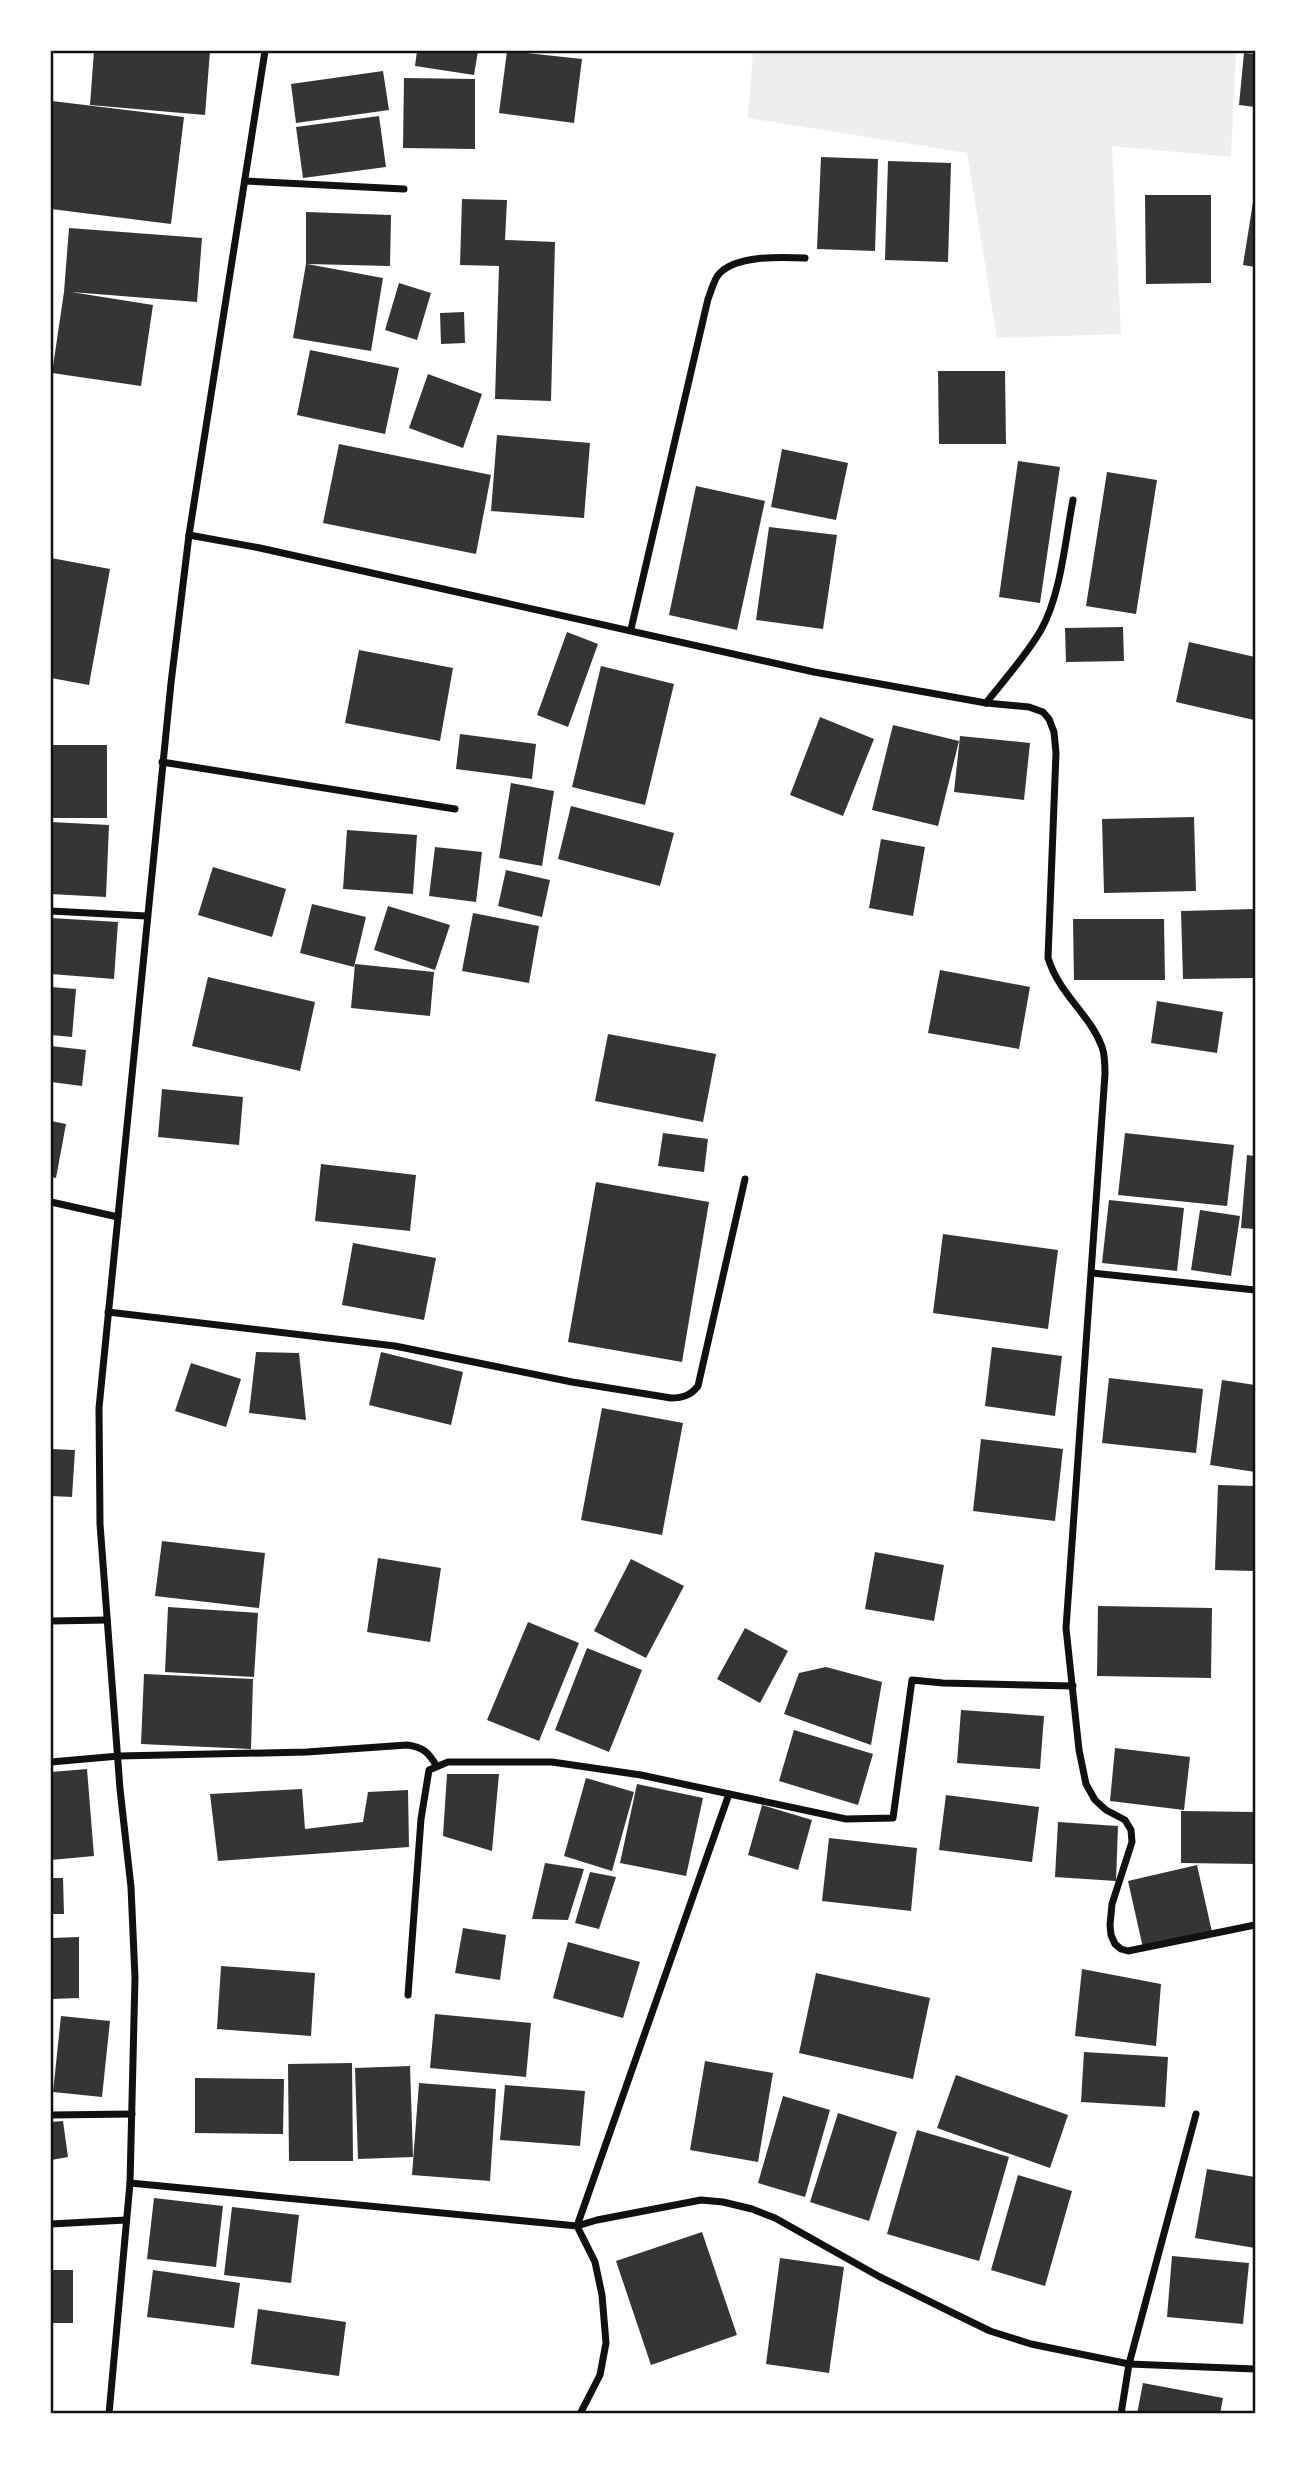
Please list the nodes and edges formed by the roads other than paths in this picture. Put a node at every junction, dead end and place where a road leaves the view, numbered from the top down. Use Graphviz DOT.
graph roads {
  1 [pos="265,51"];
  2 [pos="245,181"];
  3 [pos="404,189"];
  4 [pos="805,258"];
  5 [pos="1073,500"];
  6 [pos="189,535"];
  7 [pos="631,629"];
  8 [pos="986,703"];
  9 [pos="162,762"];
  10 [pos="455,809"];
  11 [pos="51,911"];
  12 [pos="146,916"];
  13 [pos="745,1179"];
  14 [pos="51,1202"];
  15 [pos="118,1217"];
  16 [pos="1092,1273"];
  17 [pos="1255,1290"];
  18 [pos="108,1312"];
  19 [pos="107,1620"];
  20 [pos="51,1621"];
  21 [pos="1073,1686"];
  22 [pos="119,1756"];
  23 [pos="51,1762"];
  24 [pos="436,1765"];
  25 [pos="729,1794"];
  26 [pos="1255,1925"];
  27 [pos="408,1995"];
  28 [pos="132,2114"];
  29 [pos="1196,2114"];
  30 [pos="51,2115"];
  31 [pos="130,2183"];
  32 [pos="127,2221"];
  33 [pos="51,2224"];
  34 [pos="577,2226"];
  35 [pos="1129,2364"];
  36 [pos="1255,2370"];
  37 [pos="109,2414"];
  38 [pos="580,2414"];
  39 [pos="1121,2414"];
  1 -- 2 [label="street"];
  2 -- 3 [label="street"];
  2 -- 6 [label="street"];
  4 -- 7 [label="street"];
  5 -- 8 [label="street"];
  6 -- 7 [label="street"];
  6 -- 9 [label="street"];
  7 -- 8 [label="street"];
  8 -- 16 [label="street"];
  9 -- 10 [label="street"];
  9 -- 12 [label="street"];
  11 -- 12 [label="street"];
  12 -- 15 [label="street"];
  13 -- 18 [label="street"];
  14 -- 15 [label="street"];
  15 -- 18 [label="street"];
  16 -- 17 [label="street"];
  16 -- 21 [label="street"];
  18 -- 19 [label="street"];
  19 -- 20 [label="street"];
  19 -- 22 [label="street"];
  21 -- 25 [label="street"];
  21 -- 26 [label="street"];
  22 -- 23 [label="street"];
  22 -- 24 [label="street"];
  22 -- 28 [label="street"];
  24 -- 25 [label="street"];
  24 -- 27 [label="street"];
  25 -- 34 [label="street"];
  28 -- 30 [label="street"];
  28 -- 31 [label="street"];
  29 -- 35 [label="street"];
  31 -- 32 [label="street"];
  31 -- 34 [label="street"];
  32 -- 33 [label="street"];
  32 -- 37 [label="street"];
  34 -- 35 [label="street"];
  34 -- 38 [label="street"];
  35 -- 36 [label="street"];
  35 -- 39 [label="street"];
}
